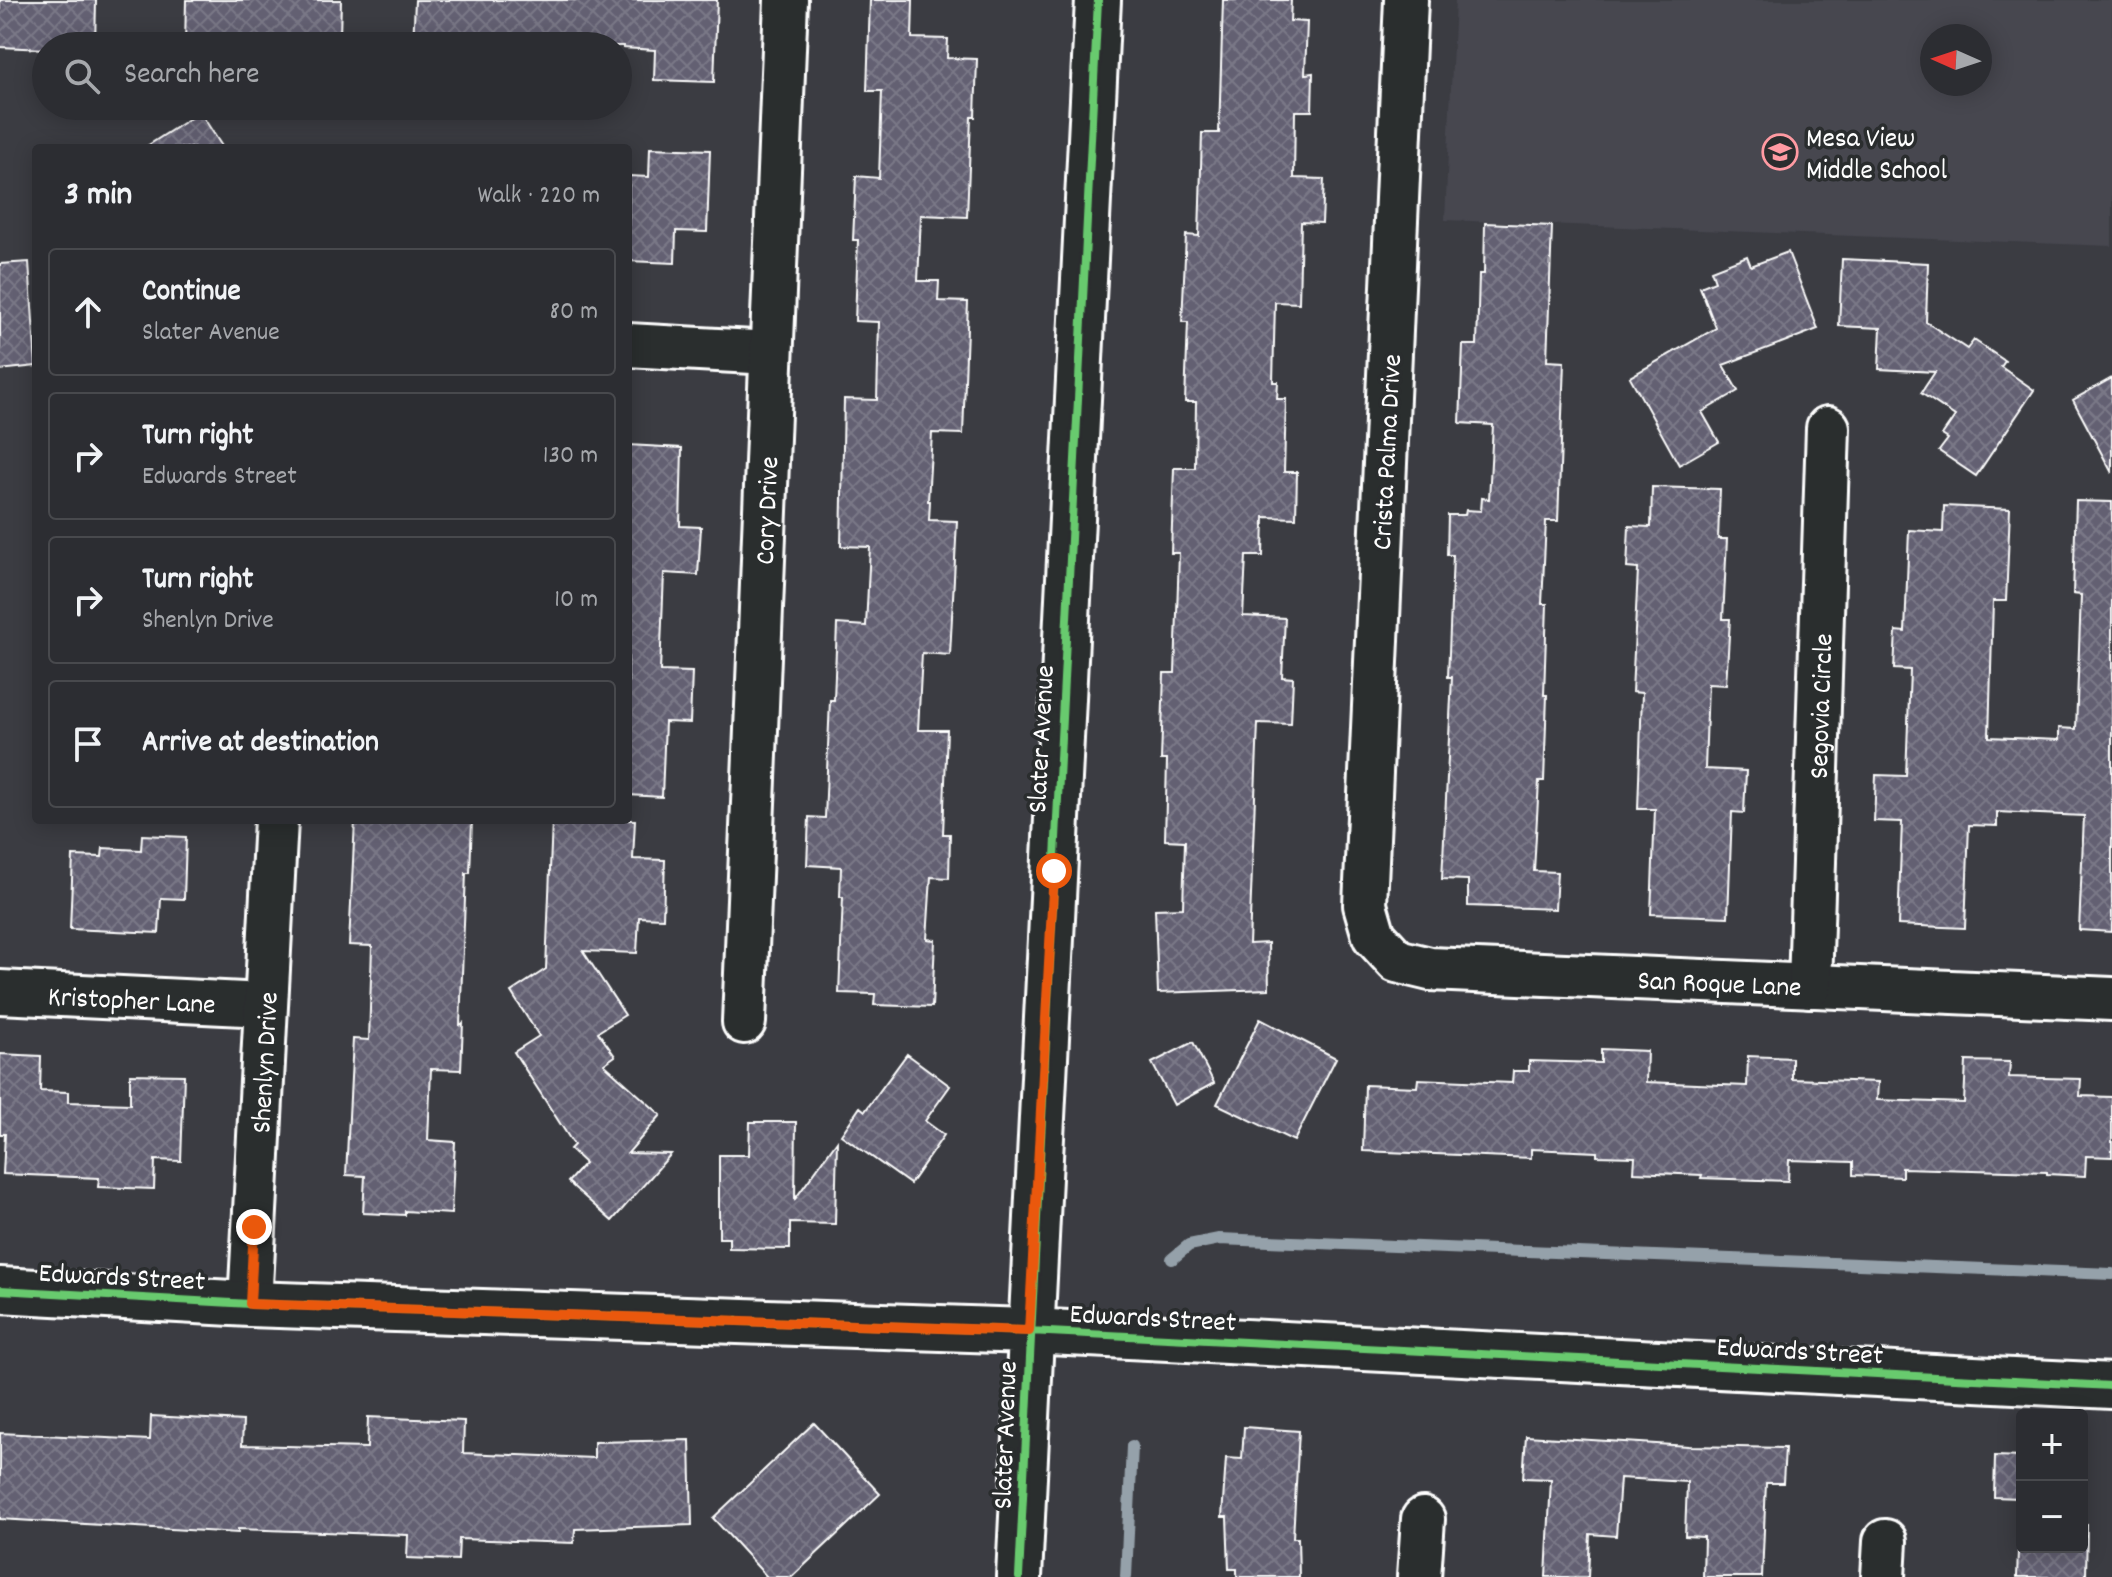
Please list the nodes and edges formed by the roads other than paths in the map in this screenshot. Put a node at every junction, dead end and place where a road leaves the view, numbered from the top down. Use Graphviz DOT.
graph roads {
  1 [pos="786,0"];
  2 [pos="1098,0"];
  3 [pos="1406,0"];
  4 [pos="632,345"];
  5 [pos="771,353"];
  6 [pos="1828,428"];
  7 [pos="276,824"];
  8 [pos="1365,905"];
  9 [pos="1810,986"];
  10 [pos="0,992"];
  11 [pos="2112,999"];
  12 [pos="265,1005"];
  13 [pos="744,1022"];
  14 [pos="0,1290"];
  15 [pos="250,1304"];
  16 [pos="1029,1331"];
  17 [pos="2112,1386"];
  18 [pos="1423,1519"];
  19 [pos="1019,1577"];
  20 [pos="1419,1577"];
  1 -- 5 [label="street, Cory Drive"];
  2 -- 16 [label="main road, Slater Avenue"];
  3 -- 8 [label="street, Crista Palma Drive"];
  4 -- 5 [label="street"];
  5 -- 13 [label="street, Cory Drive"];
  6 -- 9 [label="street, Segovia Circle"];
  7 -- 12 [label="street, Shenlyn Drive"];
  8 -- 9 [label="street, San Roque Lane"];
  9 -- 11 [label="street, San Roque Lane"];
  10 -- 12 [label="street, Kristopher Lane"];
  12 -- 15 [label="street, Shenlyn Drive"];
  14 -- 15 [label="main road, Edwards Street"];
  15 -- 16 [label="main road, Edwards Street"];
  16 -- 17 [label="main road, Edwards Street"];
  16 -- 19 [label="main road, Slater Avenue"];
  18 -- 20 [label="street"];
}
